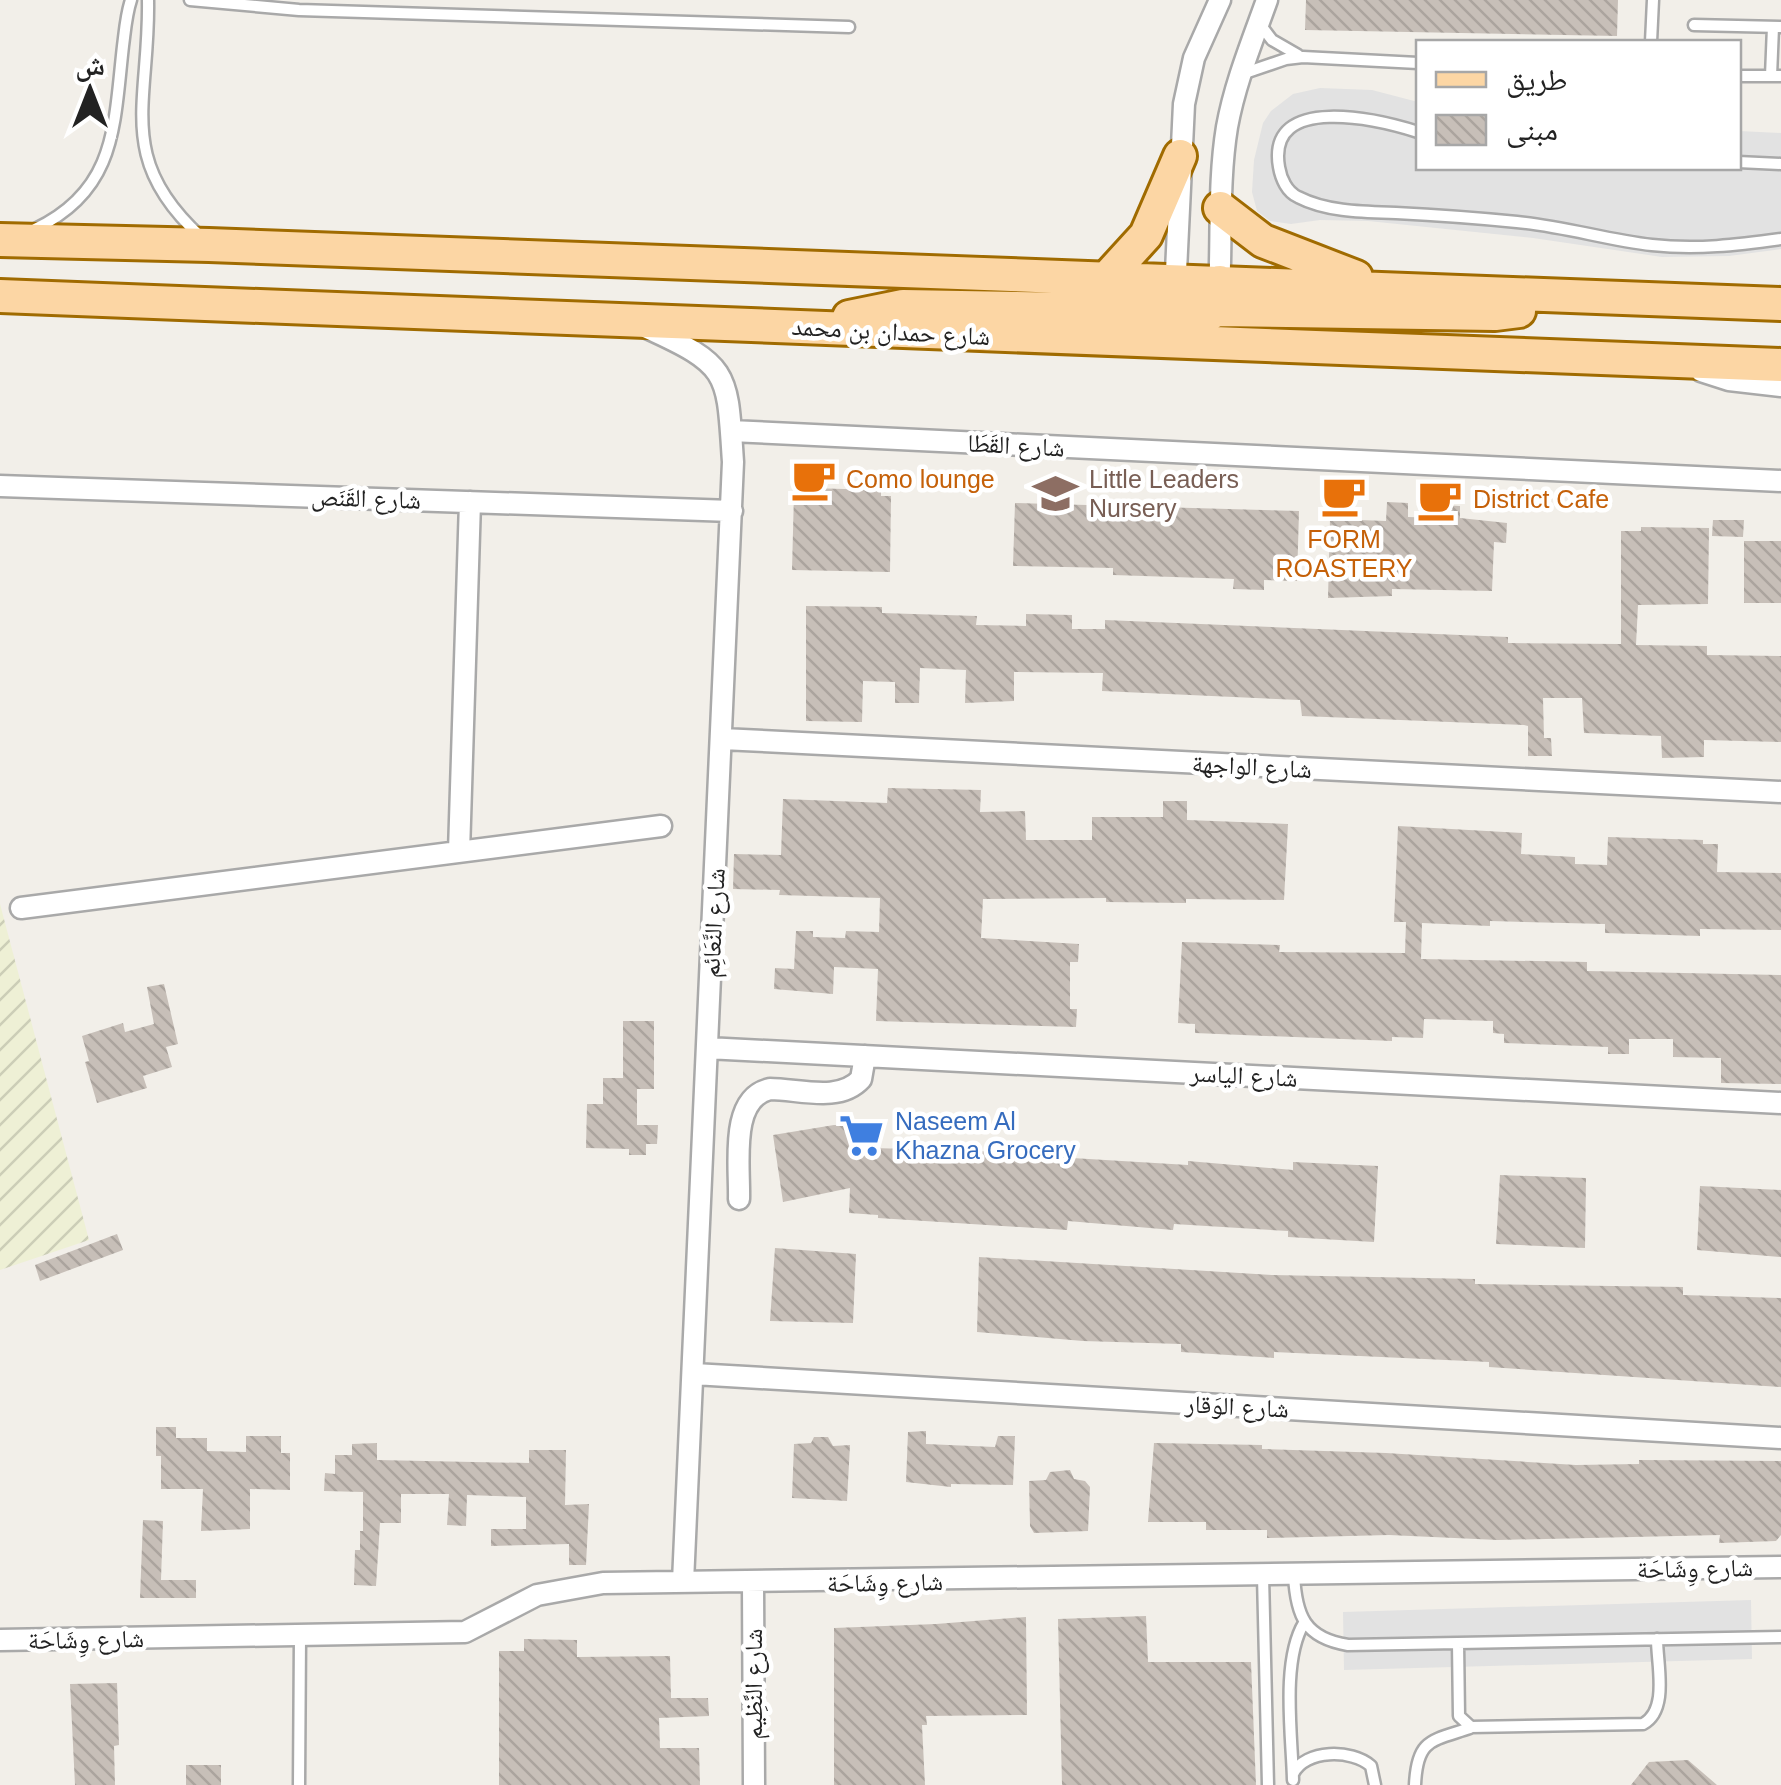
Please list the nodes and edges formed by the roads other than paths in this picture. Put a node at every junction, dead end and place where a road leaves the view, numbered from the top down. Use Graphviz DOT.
graph roads {
  1 [pos="131,0"];
  2 [pos="148,0"];
  3 [pos="190,0"];
  4 [pos="1220,0"];
  5 [pos="1267,0"];
  6 [pos="1652,0"];
  7 [pos="1259,22"];
  8 [pos="1694,25"];
  9 [pos="849,27"];
  10 [pos="1777,27"];
  11 [pos="1651,40"];
  12 [pos="1303,57"];
  13 [pos="1416,63"];
  14 [pos="1240,75"];
  15 [pos="1741,76"];
  16 [pos="1776,76"];
  17 [pos="1416,132"];
  18 [pos="1180,156"];
  19 [pos="1741,162"];
  20 [pos="1781,164"];
  21 [pos="1220,208"];
  22 [pos="1781,239"];
  23 [pos="5,241"];
  24 [pos="209,245"];
  25 [pos="1105,280"];
  26 [pos="1389,288"];
  27 [pos="1548,294"];
  28 [pos="0,296"];
  29 [pos="1219,296"];
  30 [pos="1781,304"];
  31 [pos="1174,312"];
  32 [pos="628,320"];
  33 [pos="1217,344"];
  34 [pos="1676,360"];
  35 [pos="1781,365"];
  36 [pos="1781,386"];
  37 [pos="731,431"];
  38 [pos="1781,482"];
  39 [pos="0,486"];
  40 [pos="470,502"];
  41 [pos="732,511"];
  42 [pos="722,740"];
  43 [pos="1781,792"];
  44 [pos="661,826"];
  45 [pos="459,852"];
  46 [pos="21,908"];
  47 [pos="707,1048"];
  48 [pos="865,1056"];
  49 [pos="1781,1103"];
  50 [pos="738,1199"];
  51 [pos="694,1374"];
  52 [pos="1781,1438"];
  53 [pos="1781,1566"];
  54 [pos="1294,1575"];
  55 [pos="1263,1576"];
  56 [pos="683,1582"];
  57 [pos="752,1584"];
  58 [pos="1304,1623"];
  59 [pos="300,1637"];
  60 [pos="1781,1638"];
  61 [pos="0,1640"];
  62 [pos="1656,1640"];
  63 [pos="1458,1643"];
  64 [pos="1471,1727"];
  65 [pos="1293,1783"];
  66 [pos="299,1785"];
  67 [pos="754,1785"];
  68 [pos="1268,1785"];
  69 [pos="1375,1785"];
  70 [pos="1415,1785"];
  1 -- 23 [label="lane"];
  2 -- 24 [label="lane"];
  3 -- 9 [label="lane"];
  4 -- 18 [label="street"];
  5 -- 7 [label="street"];
  6 -- 11 [label="lane"];
  7 -- 12 [label="lane"];
  7 -- 14 [label="street"];
  8 -- 10 [label="lane"];
  10 -- 16 [label="lane"];
  12 -- 13 [label="lane"];
  12 -- 14 [label="lane"];
  14 -- 21 [label="street"];
  15 -- 16 [label="lane"];
  17 -- 22 [label="lane"];
  18 -- 25 [label="main road"];
  18 -- 31 [label="street"];
  19 -- 20 [label="lane"];
  21 -- 26 [label="main road"];
  21 -- 29 [label="street"];
  23 -- 24 [label="main road, شارع حمدان بن محمد"];
  24 -- 25 [label="main road, شارع حمدان بن محمد"];
  25 -- 31 [label="main road, شارع حمدان بن محمد"];
  26 -- 27 [label="main road, شارع حمدان بن محمد"];
  26 -- 29 [label="main road, شارع حمدان بن محمد"];
  27 -- 29 [label="main road"];
  27 -- 30 [label="main road, شارع حمدان بن محمد"];
  28 -- 32 [label="main road, شارع حمدان بن محمد"];
  29 -- 31 [label="main road, شارع حمدان بن محمد"];
  29 -- 31 [label="main road"];
  29 -- 33 [label="street"];
  31 -- 32 [label="main road, شارع حمدان بن محمد"];
  31 -- 33 [label="main road, شارع حمدان بن محمد"];
  32 -- 37 [label="street, شارع النَّعَائِم"];
  33 -- 34 [label="main road, شارع حمدان بن محمد"];
  34 -- 35 [label="main road, شارع حمدان بن محمد"];
  34 -- 36 [label="street"];
  37 -- 38 [label="street, شارع القَطَا"];
  37 -- 41 [label="street, شارع النَّعَائِم"];
  39 -- 40 [label="street, شارع القَنَص"];
  40 -- 41 [label="street, شارع القَنَص"];
  40 -- 45 [label="street"];
  41 -- 42 [label="street, شارع النَّعَائِم"];
  42 -- 43 [label="street, شارع الواجهة"];
  42 -- 47 [label="street, شارع النَّعَائِم"];
  44 -- 45 [label="street"];
  45 -- 46 [label="street"];
  47 -- 48 [label="street, شارع الياسر"];
  47 -- 51 [label="street, شارع النَّعَائِم"];
  48 -- 49 [label="street, شارع الياسر"];
  48 -- 50 [label="street"];
  51 -- 52 [label="street, شارع الوَقار"];
  51 -- 56 [label="street, شارع النَّعَائِم"];
  53 -- 54 [label="street, شارع وِشَاحَة"];
  54 -- 55 [label="street, شارع وِشَاحَة"];
  54 -- 58 [label="lane"];
  55 -- 57 [label="street, شارع وِشَاحَة"];
  55 -- 68 [label="lane"];
  56 -- 57 [label="street, شارع وِشَاحَة"];
  56 -- 59 [label="street, شارع وِشَاحَة"];
  57 -- 67 [label="street, شارع النَّظِيم"];
  58 -- 63 [label="lane"];
  58 -- 65 [label="lane"];
  59 -- 61 [label="street, شارع وِشَاحَة"];
  59 -- 66 [label="lane"];
  60 -- 62 [label="lane"];
  62 -- 63 [label="lane"];
  62 -- 64 [label="lane"];
  63 -- 64 [label="lane"];
  64 -- 70 [label="lane"];
  65 -- 69 [label="lane"];
}
